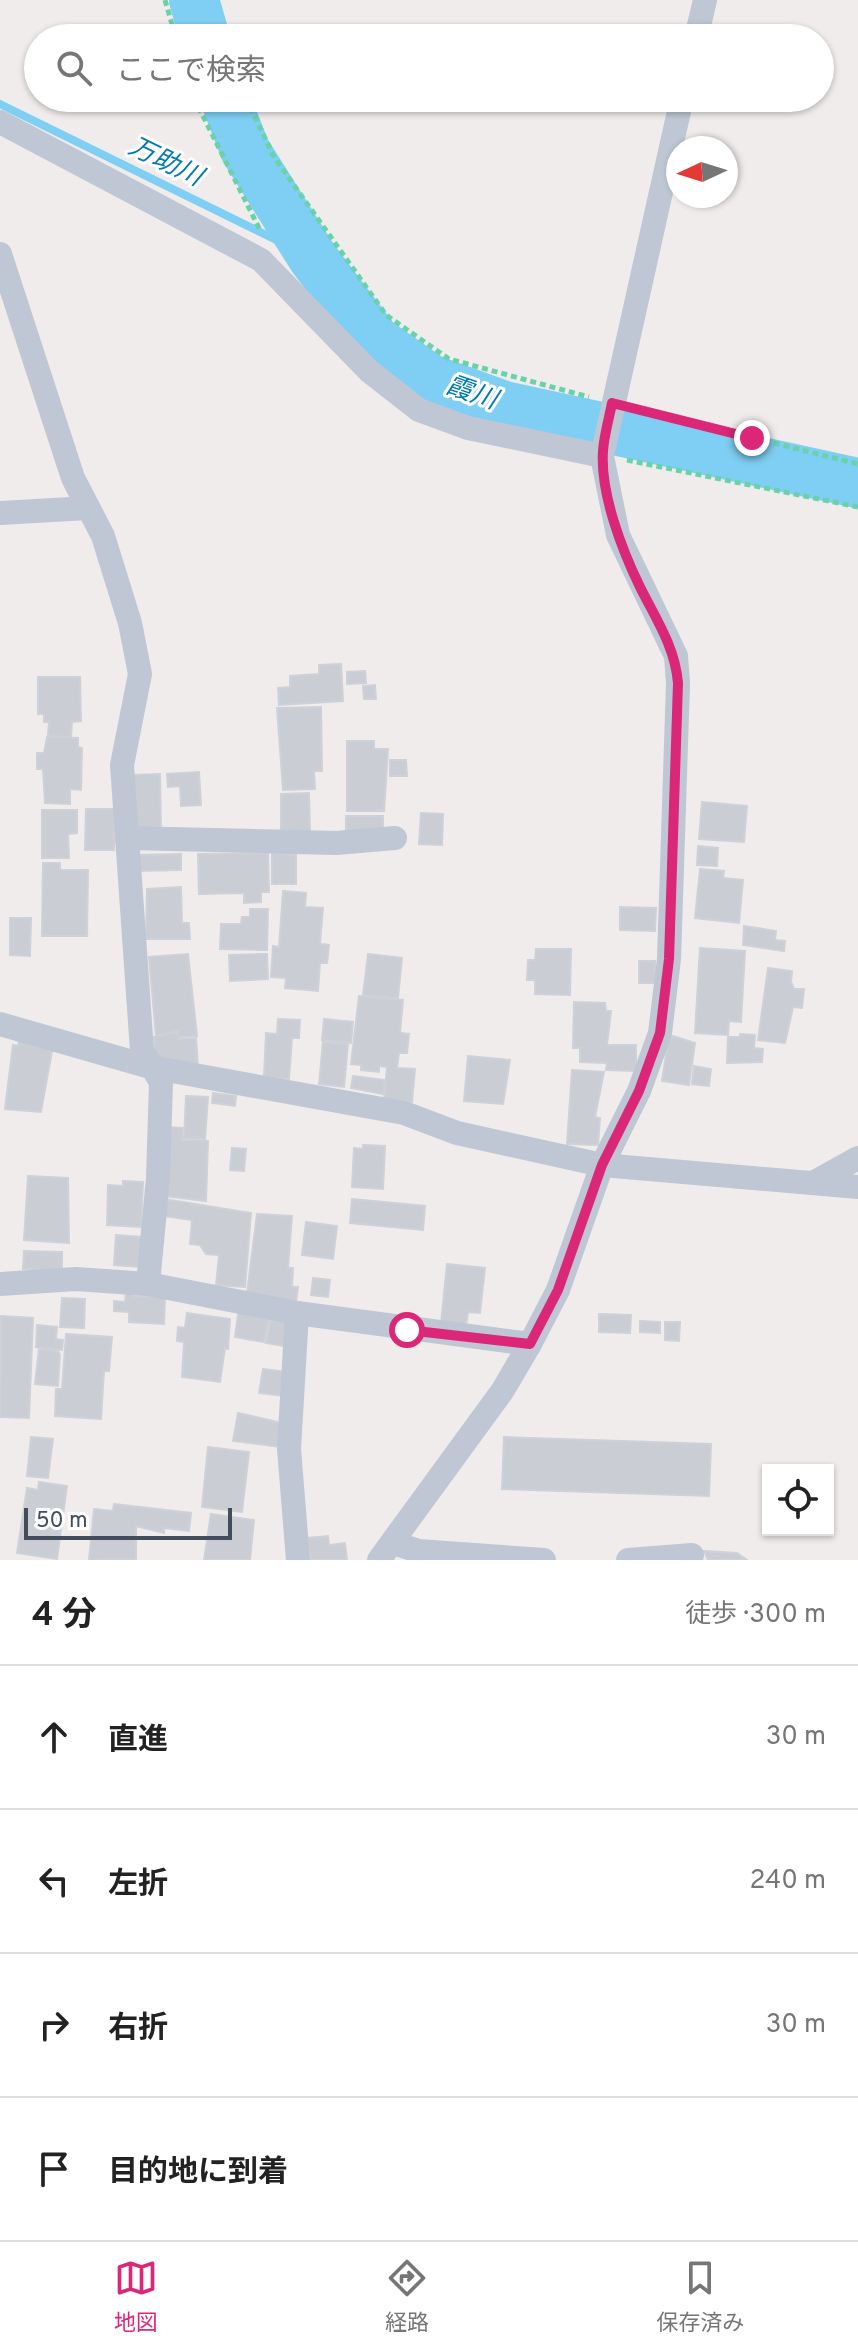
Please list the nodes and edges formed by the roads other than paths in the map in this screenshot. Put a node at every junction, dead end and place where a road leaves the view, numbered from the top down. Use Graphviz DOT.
graph roads {
  1 [pos="705,0"];
  2 [pos="699,24"];
  3 [pos="679,112"];
  4 [pos="0,122"];
  5 [pos="0,254"];
  6 [pos="603,450"];
  7 [pos="88,508"];
  8 [pos="0,513"];
  9 [pos="127,838"];
  10 [pos="395,838"];
  11 [pos="0,1024"];
  12 [pos="150,1067"];
  13 [pos="858,1158"];
  14 [pos="602,1165"];
  15 [pos="813,1183"];
  16 [pos="858,1187"];
  17 [pos="0,1284"];
  18 [pos="148,1284"];
  19 [pos="297,1313"];
  20 [pos="530,1344"];
  21 [pos="386,1551"];
  22 [pos="692,1555"];
  23 [pos="298,1560"];
  24 [pos="544,1560"];
  25 [pos="628,1560"];
  1 -- 2 [label="street"];
  3 -- 6 [label="street"];
  4 -- 6 [label="street"];
  5 -- 7 [label="street"];
  6 -- 14 [label="street"];
  7 -- 8 [label="street"];
  7 -- 9 [label="street"];
  9 -- 10 [label="street"];
  9 -- 12 [label="street"];
  11 -- 12 [label="street"];
  12 -- 14 [label="street"];
  12 -- 18 [label="street"];
  13 -- 15 [label="street"];
  14 -- 15 [label="street"];
  14 -- 20 [label="street"];
  15 -- 16 [label="street"];
  17 -- 18 [label="street"];
  18 -- 19 [label="street"];
  19 -- 20 [label="street"];
  19 -- 23 [label="street"];
  20 -- 21 [label="street"];
  21 -- 24 [label="street"];
  22 -- 25 [label="street"];
}
